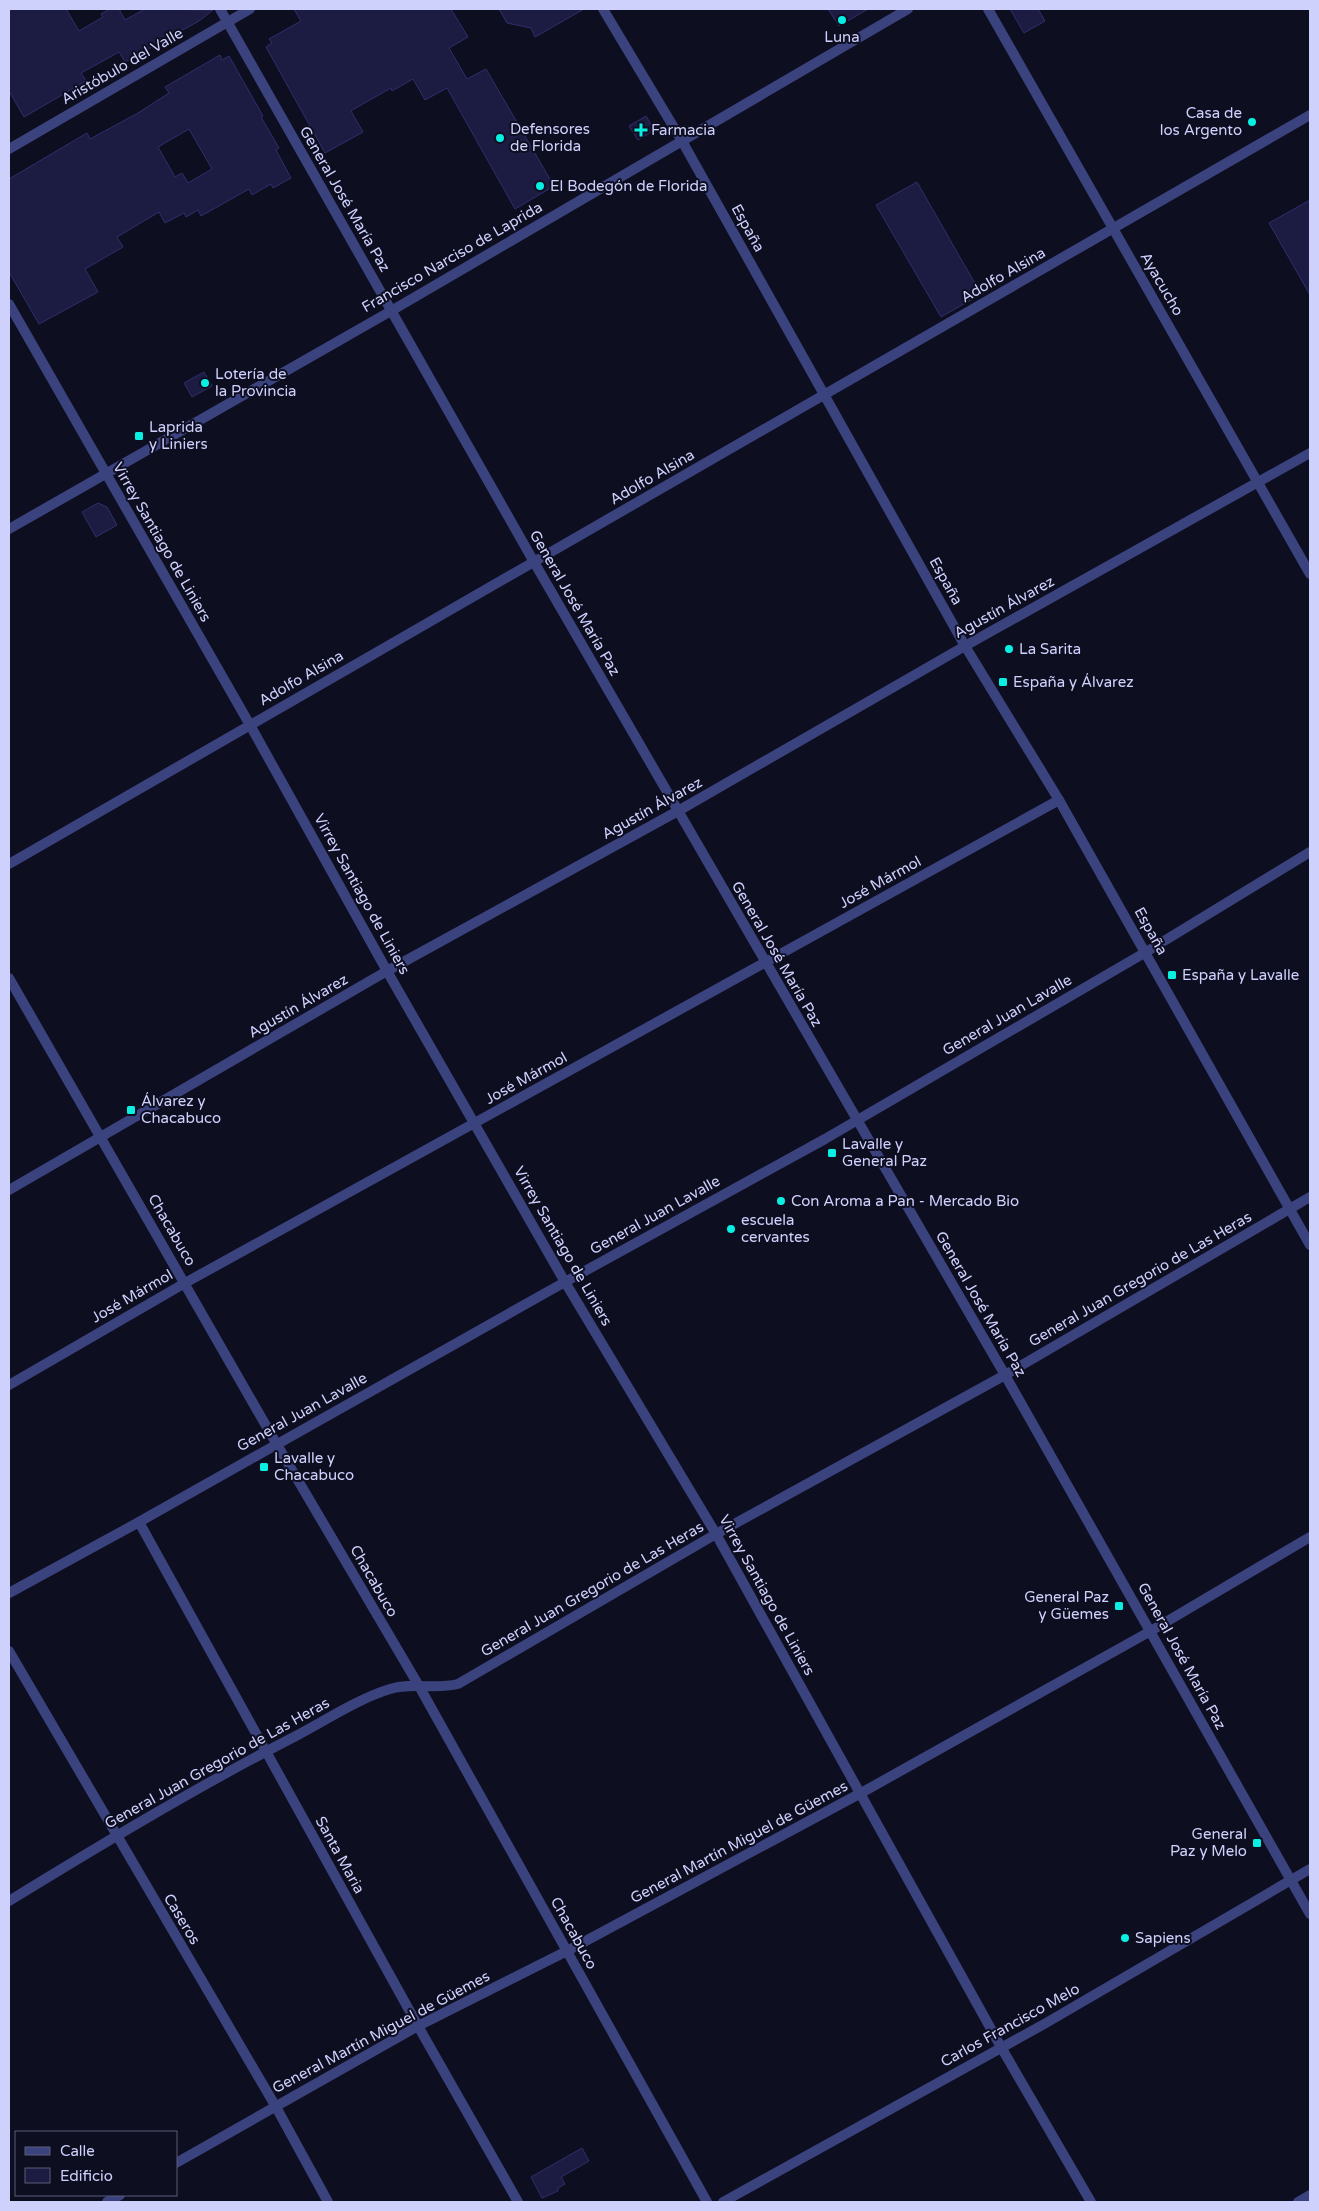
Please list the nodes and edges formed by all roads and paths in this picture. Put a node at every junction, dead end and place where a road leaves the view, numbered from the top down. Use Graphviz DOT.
graph roads {
  1 [pos="220,9"];
  2 [pos="250,9"];
  3 [pos="603,9"];
  4 [pos="908,9"];
  5 [pos="988,9"];
  6 [pos="227,21"];
  7 [pos="1310,115"];
  8 [pos="682,141"];
  9 [pos="9,149"];
  10 [pos="1113,229"];
  11 [pos="9,304"];
  12 [pos="391,311"];
  13 [pos="826,396"];
  14 [pos="1310,453"];
  15 [pos="105,473"];
  16 [pos="1259,481"];
  17 [pos="9,529"];
  18 [pos="534,562"];
  19 [pos="1310,574"];
  20 [pos="965,646"];
  21 [pos="250,725"];
  22 [pos="1059,800"];
  23 [pos="678,811"];
  24 [pos="1310,852"];
  25 [pos="9,864"];
  26 [pos="1146,952"];
  27 [pos="764,963"];
  28 [pos="387,971"];
  29 [pos="9,978"];
  30 [pos="856,1121"];
  31 [pos="476,1123"];
  32 [pos="102,1137"];
  33 [pos="9,1190"];
  34 [pos="1310,1196"];
  35 [pos="1290,1209"];
  36 [pos="1310,1245"];
  37 [pos="565,1282"];
  38 [pos="185,1283"];
  39 [pos="1005,1375"];
  40 [pos="9,1385"];
  41 [pos="276,1443"];
  42 [pos="139,1522"];
  43 [pos="716,1534"];
  44 [pos="1310,1538"];
  45 [pos="9,1593"];
  46 [pos="1149,1632"];
  47 [pos="9,1651"];
  48 [pos="419,1686"];
  49 [pos="266,1751"];
  50 [pos="861,1793"];
  51 [pos="115,1836"];
  52 [pos="1310,1869"];
  53 [pos="1291,1880"];
  54 [pos="9,1901"];
  55 [pos="1310,1914"];
  56 [pos="567,1951"];
  57 [pos="418,2026"];
  58 [pos="1001,2047"];
  59 [pos="276,2107"];
  60 [pos="178,2162"];
  61 [pos="1310,2195"];
  62 [pos="118,2196"];
  63 [pos="107,2202"];
  64 [pos="328,2202"];
  65 [pos="518,2202"];
  66 [pos="707,2202"];
  67 [pos="723,2202"];
  68 [pos="1091,2202"];
  69 [pos="1298,2202"];
  1 -- 6 [label="street, General José María Paz"];
  2 -- 6 [label="street, Aristóbulo del Valle"];
  3 -- 8 [label="street, España"];
  4 -- 8 [label="street, Francisco Narciso de Laprida"];
  5 -- 10 [label="street, Ayacucho"];
  6 -- 9 [label="street, Aristóbulo del Valle"];
  6 -- 12 [label="street, General José María Paz"];
  7 -- 10 [label="street, Adolfo Alsina"];
  8 -- 12 [label="street, Francisco Narciso de Laprida"];
  8 -- 13 [label="street, España"];
  10 -- 13 [label="street, Adolfo Alsina"];
  10 -- 16 [label="street, Ayacucho"];
  11 -- 15 [label="street, Virrey Santiago de Liniers"];
  12 -- 15 [label="street, Francisco Narciso de Laprida"];
  12 -- 18 [label="street, General José María Paz"];
  13 -- 18 [label="street, Adolfo Alsina"];
  13 -- 20 [label="street, España"];
  14 -- 16 [label="street, Agustín Álvarez"];
  15 -- 17 [label="street, Francisco Narciso de Laprida"];
  15 -- 21 [label="street, Virrey Santiago de Liniers"];
  16 -- 19 [label="street, Ayacucho"];
  16 -- 20 [label="street, Agustín Álvarez"];
  18 -- 21 [label="street, Adolfo Alsina"];
  18 -- 23 [label="street, General José María Paz"];
  20 -- 22 [label="street, España"];
  20 -- 23 [label="street, Agustín Álvarez"];
  21 -- 25 [label="street, Adolfo Alsina"];
  21 -- 28 [label="street, Virrey Santiago de Liniers"];
  22 -- 26 [label="street, España"];
  22 -- 27 [label="street, José Mármol"];
  23 -- 27 [label="street, General José María Paz"];
  23 -- 28 [label="street, Agustín Álvarez"];
  24 -- 26 [label="street, General Juan Lavalle"];
  26 -- 30 [label="street, General Juan Lavalle"];
  26 -- 35 [label="street, España"];
  27 -- 30 [label="street, General José María Paz"];
  27 -- 31 [label="street, José Mármol"];
  28 -- 31 [label="street, Virrey Santiago de Liniers"];
  28 -- 32 [label="street, Agustín Álvarez"];
  29 -- 32 [label="street, Chacabuco"];
  30 -- 37 [label="street, General Juan Lavalle"];
  30 -- 39 [label="street, General José María Paz"];
  31 -- 37 [label="street, Virrey Santiago de Liniers"];
  31 -- 38 [label="street, José Mármol"];
  32 -- 33 [label="street, Agustín Álvarez"];
  32 -- 38 [label="street, Chacabuco"];
  34 -- 35 [label="street, General Juan Gregorio de Las Heras"];
  35 -- 36 [label="street, España"];
  35 -- 39 [label="street, General Juan Gregorio de Las Heras"];
  37 -- 41 [label="street, General Juan Lavalle"];
  37 -- 43 [label="street, Virrey Santiago de Liniers"];
  38 -- 40 [label="street, José Mármol"];
  38 -- 41 [label="street, Chacabuco"];
  39 -- 43 [label="street, General Juan Gregorio de Las Heras"];
  39 -- 46 [label="street, General José María Paz"];
  41 -- 42 [label="street, General Juan Lavalle"];
  41 -- 48 [label="street, Chacabuco"];
  42 -- 45 [label="street, General Juan Lavalle"];
  42 -- 49 [label="street, Santa Maria"];
  43 -- 48 [label="street, General Juan Gregorio de Las Heras"];
  43 -- 50 [label="street, Virrey Santiago de Liniers"];
  44 -- 46 [label="street, General Martín Miguel de Güemes"];
  46 -- 50 [label="street, General Martín Miguel de Güemes"];
  46 -- 53 [label="street, General José María Paz"];
  47 -- 51 [label="street, Caseros"];
  48 -- 49 [label="street, General Juan Gregorio de Las Heras"];
  48 -- 56 [label="street, Chacabuco"];
  49 -- 51 [label="street, General Juan Gregorio de Las Heras"];
  49 -- 57 [label="street, Santa Maria"];
  50 -- 56 [label="street, General Martín Miguel de Güemes"];
  50 -- 58 [label="street, Virrey Santiago de Liniers"];
  51 -- 54 [label="street, General Juan Gregorio de Las Heras"];
  51 -- 59 [label="street, Caseros"];
  52 -- 53 [label="street, Carlos Francisco Melo"];
  53 -- 55 [label="street, General José María Paz"];
  53 -- 58 [label="street, Carlos Francisco Melo"];
  56 -- 57 [label="street, General Martín Miguel de Güemes"];
  56 -- 66 [label="street, Chacabuco"];
  57 -- 59 [label="street, General Martín Miguel de Güemes"];
  57 -- 65 [label="street, Santa Maria"];
  58 -- 67 [label="street, Carlos Francisco Melo"];
  58 -- 68 [label="street, Virrey Santiago de Liniers"];
  59 -- 60 [label="street, General Martín Miguel de Güemes"];
  59 -- 64 [label="street, Caseros"];
  61 -- 69 [label="street"];
  62 -- 63 [label="street"];
}
